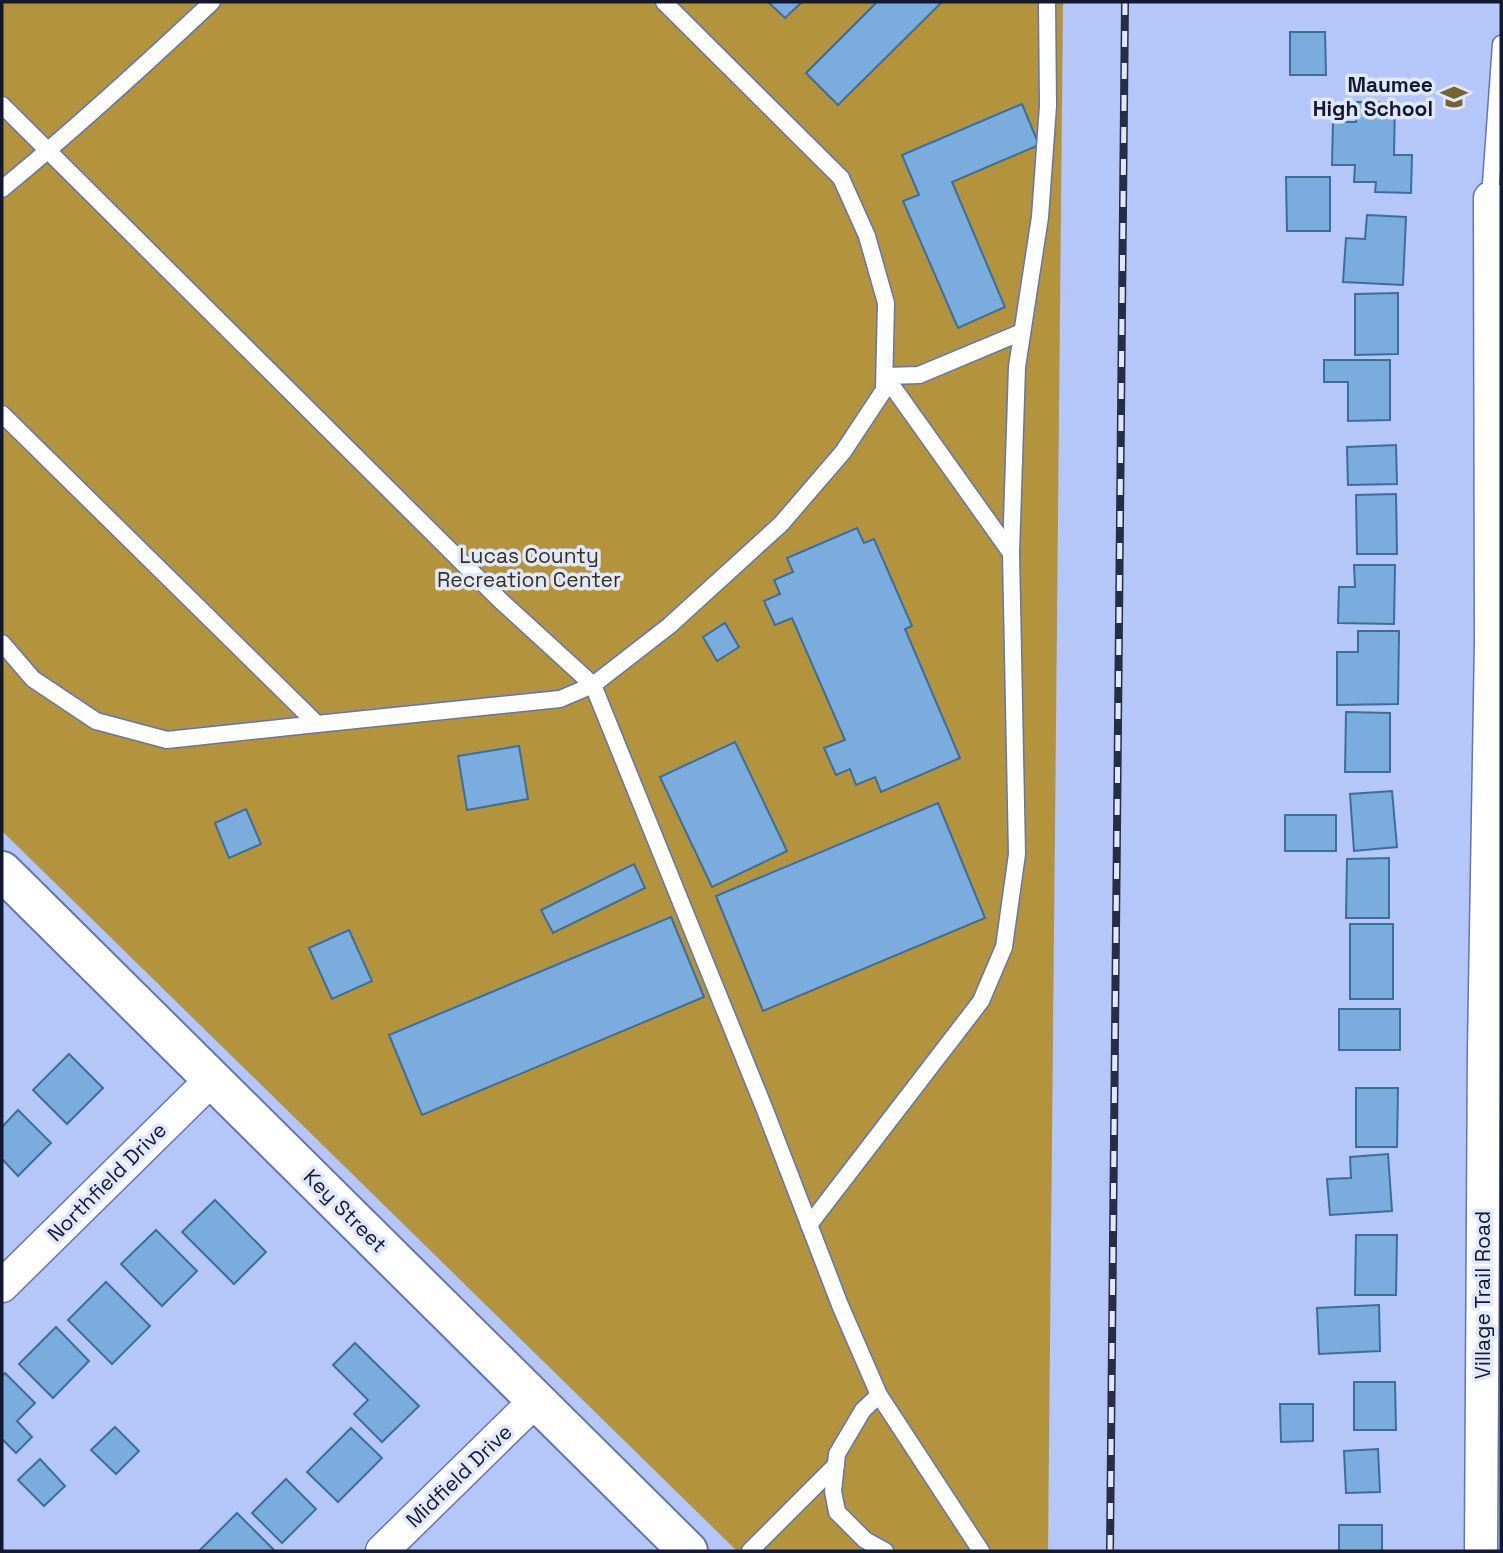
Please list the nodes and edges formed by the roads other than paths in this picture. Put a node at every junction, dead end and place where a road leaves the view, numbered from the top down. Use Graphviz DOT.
graph roads {
  1 [pos="212,2"];
  2 [pos="664,2"];
  3 [pos="1047,2"];
  4 [pos="1501,44"];
  5 [pos="2,105"];
  6 [pos="47,152"];
  7 [pos="2,189"];
  8 [pos="1490,198"];
  9 [pos="1022,332"];
  10 [pos="884,376"];
  11 [pos="2,414"];
  12 [pos="1011,553"];
  13 [pos="1496,642"];
  14 [pos="2,643"];
  15 [pos="593,685"];
  16 [pos="317,724"];
  17 [pos="2,871"];
  18 [pos="1492,1049"];
  19 [pos="212,1079"];
  20 [pos="809,1226"];
  21 [pos="2,1286"];
  22 [pos="879,1395"];
  23 [pos="536,1400"];
  24 [pos="836,1465"];
  25 [pos="1492,1467"];
  26 [pos="382,1551"];
  27 [pos="688,1551"];
  28 [pos="750,1551"];
  29 [pos="885,1551"];
  30 [pos="981,1551"];
  31 [pos="1481,1551"];
  1 -- 6 [label="lane"];
  2 -- 10 [label="lane"];
  3 -- 9 [label="lane"];
  4 -- 8 [label="lane"];
  5 -- 6 [label="lane"];
  6 -- 7 [label="lane"];
  6 -- 15 [label="lane"];
  8 -- 13 [label="street, Village Trail Road"];
  9 -- 10 [label="lane"];
  9 -- 12 [label="lane"];
  10 -- 12 [label="lane"];
  10 -- 15 [label="lane"];
  11 -- 16 [label="lane"];
  12 -- 20 [label="lane"];
  13 -- 18 [label="street, Village Trail Road"];
  14 -- 16 [label="lane"];
  15 -- 16 [label="lane"];
  15 -- 20 [label="lane"];
  17 -- 19 [label="street, Key Street"];
  18 -- 25 [label="street, Village Trail Road"];
  19 -- 21 [label="street, Northfield Drive"];
  19 -- 23 [label="street, Key Street"];
  20 -- 22 [label="lane"];
  22 -- 24 [label="lane"];
  22 -- 30 [label="lane"];
  23 -- 26 [label="street, Midfield Drive"];
  23 -- 27 [label="street, Key Street"];
  24 -- 28 [label="lane"];
  24 -- 29 [label="lane"];
  25 -- 31 [label="street, Village Trail Road"];
}
